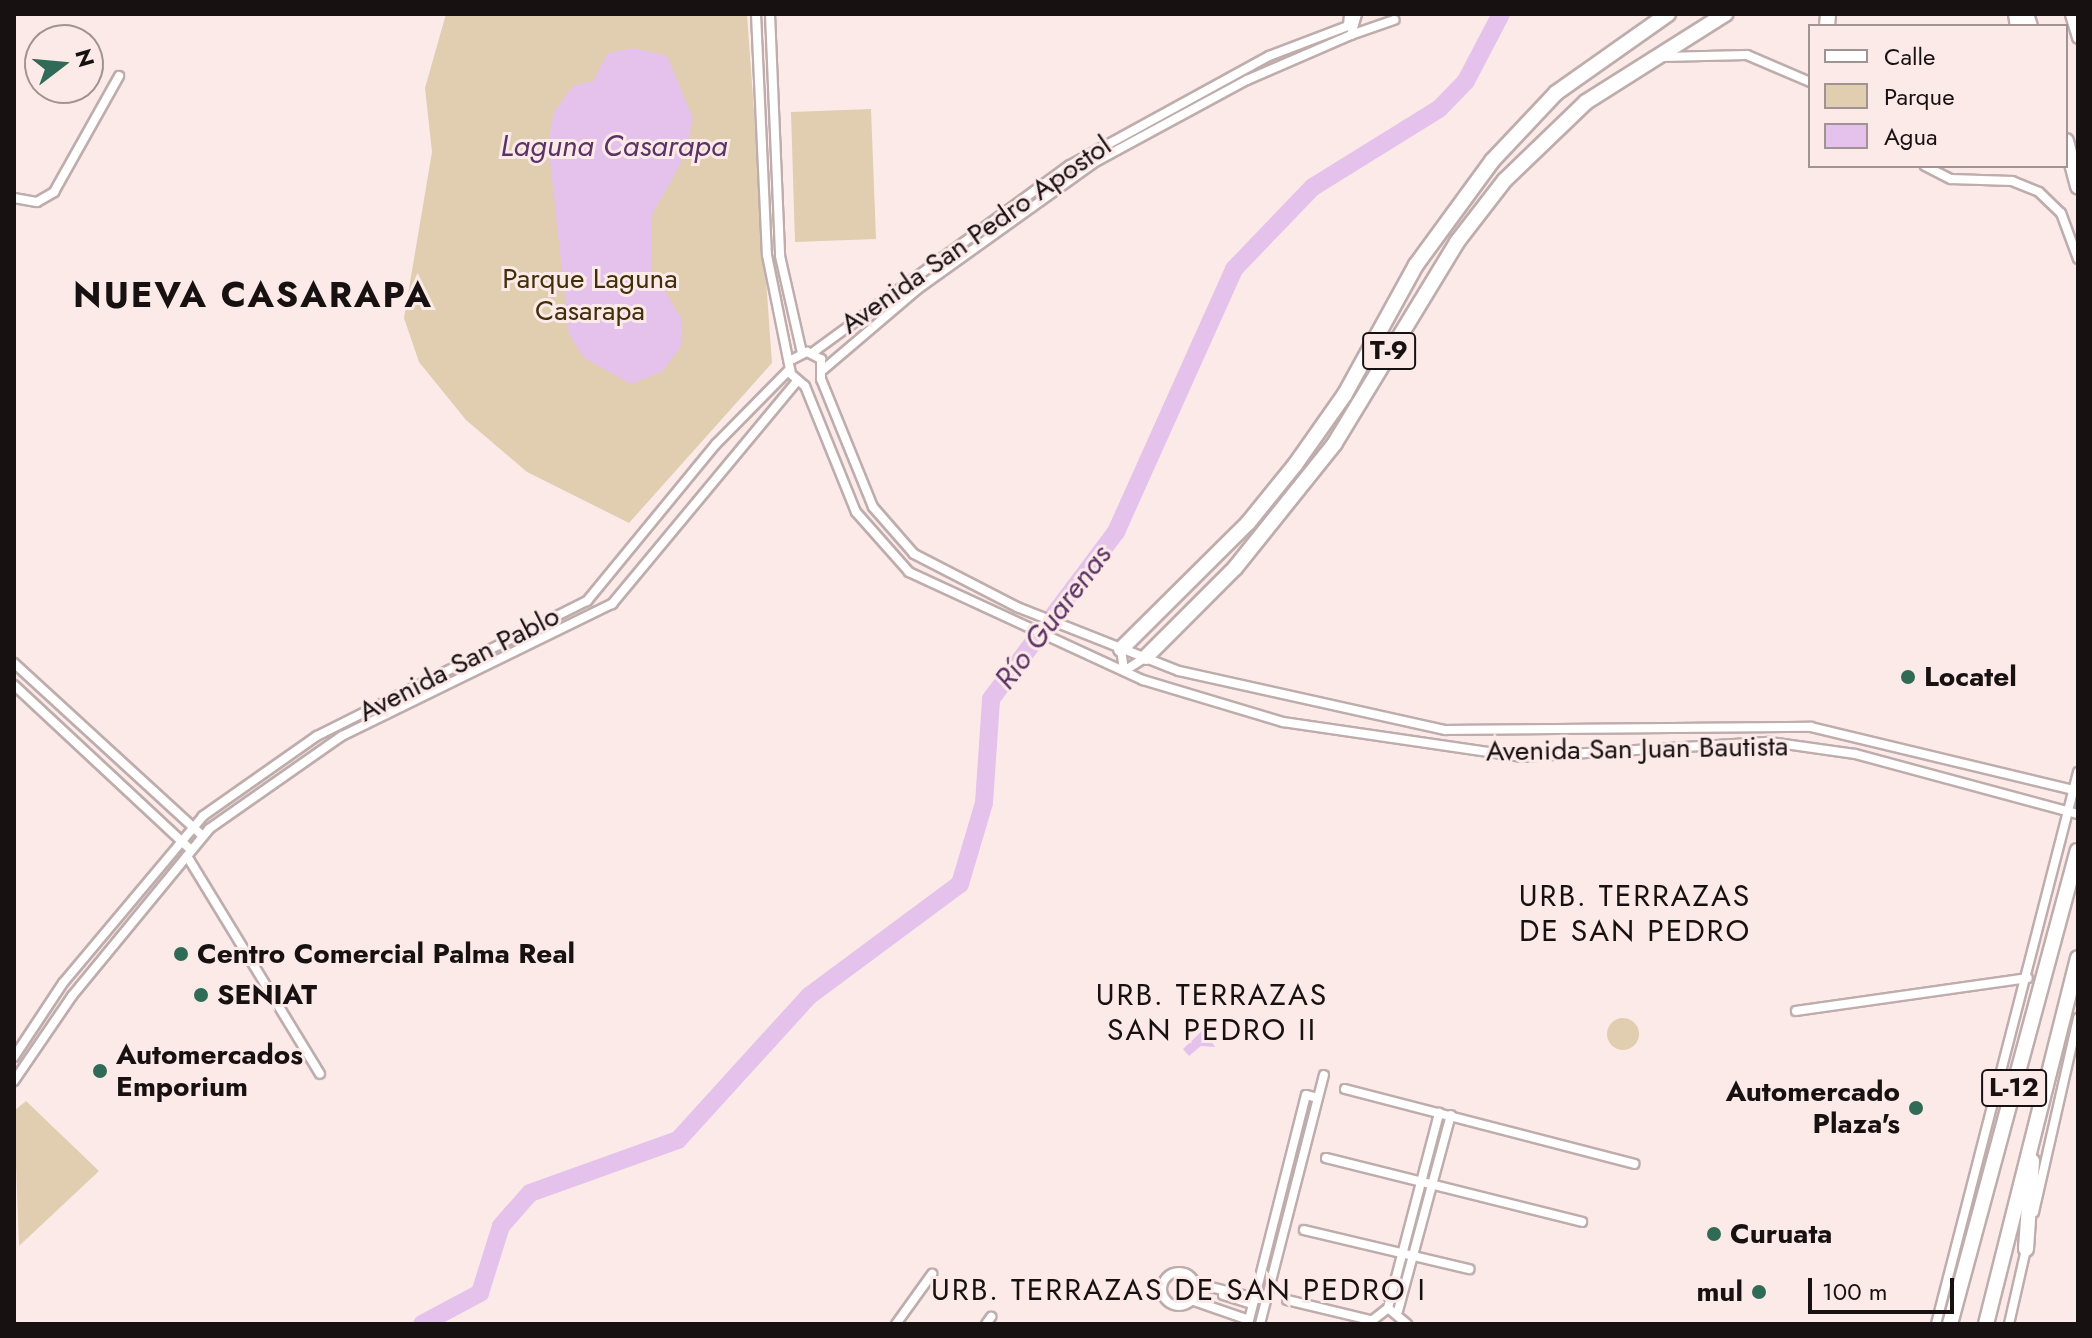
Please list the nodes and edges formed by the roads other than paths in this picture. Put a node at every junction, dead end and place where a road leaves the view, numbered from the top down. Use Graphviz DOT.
graph roads {
  1 [pos="756,14"];
  2 [pos="770,14"];
  3 [pos="1668,14"];
  4 [pos="1725,14"];
  5 [pos="2071,14"];
  6 [pos="1353,16"];
  7 [pos="1394,20"];
  8 [pos="1351,35"];
  9 [pos="2078,37"];
  10 [pos="1646,60"];
  11 [pos="119,76"];
  12 [pos="1808,81"];
  13 [pos="2068,148"];
  14 [pos="1929,168"];
  15 [pos="2078,186"];
  16 [pos="14,198"];
  17 [pos="2078,259"];
  18 [pos="802,353"];
  19 [pos="812,353"];
  20 [pos="793,359"];
  21 [pos="790,369"];
  22 [pos="824,369"];
  23 [pos="821,379"];
  24 [pos="800,384"];
  25 [pos="587,601"];
  26 [pos="597,612"];
  27 [pos="1121,649"];
  28 [pos="1146,657"];
  29 [pos="14,663"];
  30 [pos="1124,671"];
  31 [pos="433,677"];
  32 [pos="14,685"];
  33 [pos="439,686"];
  34 [pos="305,745"];
  35 [pos="312,756"];
  36 [pos="2078,772"];
  37 [pos="2076,791"];
  38 [pos="2068,810"];
  39 [pos="2078,814"];
  40 [pos="192,827"];
  41 [pos="203,836"];
  42 [pos="180,840"];
  43 [pos="2078,851"];
  44 [pos="189,853"];
  45 [pos="103,934"];
  46 [pos="115,942"];
  47 [pos="92,948"];
  48 [pos="103,958"];
  49 [pos="2078,958"];
  50 [pos="2028,978"];
  51 [pos="1796,1011"];
  52 [pos="2078,1018"];
  53 [pos="14,1057"];
  54 [pos="320,1074"];
  55 [pos="1324,1075"];
  56 [pos="14,1081"];
  57 [pos="1345,1089"];
  58 [pos="1318,1098"];
  59 [pos="2037,1102"];
  60 [pos="1303,1112"];
  61 [pos="1439,1113"];
  62 [pos="1314,1115"];
  63 [pos="1451,1115"];
  64 [pos="1326,1158"];
  65 [pos="1634,1164"];
  66 [pos="1421,1182"];
  67 [pos="1432,1185"];
  68 [pos="1582,1222"];
  69 [pos="1304,1230"];
  70 [pos="2026,1249"];
  71 [pos="1401,1255"];
  72 [pos="1413,1256"];
  73 [pos="1469,1269"];
  74 [pos="932,1274"];
  75 [pos="1195,1285"];
  76 [pos="1191,1300"];
  77 [pos="1287,1300"];
  78 [pos="1254,1301"];
  79 [pos="1266,1301"];
  80 [pos="1388,1308"];
  81 [pos="1398,1311"];
  82 [pos="1249,1322"];
  83 [pos="1369,1322"];
  84 [pos="896,1324"];
  85 [pos="1260,1324"];
  86 [pos="1407,1324"];
  87 [pos="1936,1324"];
  88 [pos="1950,1324"];
  89 [pos="1986,1324"];
  90 [pos="2009,1324"];
  1 -- 20 [label="street"];
  2 -- 18 [label="street"];
  3 -- 27 [label="highway, T-9"];
  4 -- 10 [label="highway, T-9"];
  5 -- 9 [label="main road"];
  6 -- 8 [label="street, Avenida San Pedro Apostol"];
  6 -- 19 [label="street, Avenida San Pedro Apostol"];
  7 -- 8 [label="street"];
  8 -- 22 [label="street, Avenida San Pedro Apostol"];
  10 -- 12 [label="street"];
  10 -- 28 [label="highway, T-9"];
  11 -- 16 [label="street"];
  13 -- 15 [label="highway"];
  14 -- 17 [label="street"];
  18 -- 19 [label="street"];
  18 -- 20 [label="street"];
  19 -- 22 [label="street"];
  20 -- 21 [label="street"];
  21 -- 24 [label="street, Avenida San Juan Bautista"];
  21 -- 25 [label="street, Avenida San Pablo"];
  22 -- 23 [label="street"];
  23 -- 24 [label="street"];
  23 -- 27 [label="street, Avenida San Juan Bautista"];
  24 -- 26 [label="street, Avenida San Pablo"];
  24 -- 30 [label="street, Avenida San Juan Bautista"];
  25 -- 26 [label="street"];
  25 -- 31 [label="street, Avenida San Pablo"];
  26 -- 33 [label="street, Avenida San Pablo"];
  27 -- 28 [label="street, Avenida San Juan Bautista"];
  27 -- 30 [label="street"];
  28 -- 30 [label="street, T-9"];
  28 -- 37 [label="street, Avenida San Juan Bautista"];
  29 -- 40 [label="street"];
  30 -- 38 [label="street, Avenida San Juan Bautista"];
  31 -- 33 [label="street"];
  31 -- 34 [label="street, Avenida San Pablo"];
  32 -- 42 [label="street"];
  33 -- 35 [label="street, Avenida San Pablo"];
  34 -- 35 [label="street"];
  34 -- 40 [label="street, Avenida San Pablo"];
  35 -- 41 [label="street, Avenida San Pablo"];
  36 -- 37 [label="street, L-12"];
  37 -- 38 [label="street, L-12"];
  38 -- 39 [label="street, Avenida San Juan Bautista"];
  38 -- 50 [label="street, L-12"];
  40 -- 41 [label="street"];
  40 -- 42 [label="street, Avenida San Pablo"];
  41 -- 44 [label="street, Avenida San Pablo"];
  42 -- 44 [label="street"];
  42 -- 45 [label="street, Avenida San Pablo"];
  43 -- 88 [label="highway, L-12"];
  44 -- 46 [label="street, Avenida San Pablo"];
  44 -- 54 [label="street"];
  45 -- 46 [label="street"];
  45 -- 47 [label="street, Avenida San Pablo"];
  46 -- 48 [label="street, Avenida San Pablo"];
  47 -- 48 [label="street"];
  47 -- 53 [label="street, Avenida San Pablo"];
  48 -- 56 [label="street, Avenida San Pablo"];
  49 -- 59 [label="highway, L-12"];
  50 -- 51 [label="street"];
  50 -- 87 [label="street, L-12"];
  52 -- 70 [label="street, L-12"];
  55 -- 58 [label="street"];
  57 -- 61 [label="street"];
  58 -- 60 [label="street"];
  58 -- 62 [label="street"];
  59 -- 70 [label="highway"];
  59 -- 89 [label="highway, L-12"];
  60 -- 62 [label="street"];
  60 -- 78 [label="street"];
  61 -- 63 [label="street"];
  61 -- 66 [label="street"];
  62 -- 79 [label="street"];
  63 -- 65 [label="street"];
  63 -- 67 [label="street"];
  64 -- 66 [label="street"];
  66 -- 67 [label="street"];
  66 -- 71 [label="street"];
  67 -- 68 [label="street"];
  67 -- 72 [label="street"];
  69 -- 71 [label="street"];
  70 -- 90 [label="street, L-12"];
  71 -- 72 [label="street"];
  71 -- 80 [label="street"];
  72 -- 73 [label="street"];
  72 -- 81 [label="street"];
  74 -- 84 [label="street"];
  75 -- 76 [label="street"];
  75 -- 76 [label="street"];
  75 -- 78 [label="street"];
  76 -- 82 [label="street"];
  77 -- 83 [label="street"];
  78 -- 79 [label="street"];
  78 -- 82 [label="street"];
  79 -- 85 [label="street"];
  80 -- 81 [label="street"];
  80 -- 83 [label="street"];
  81 -- 86 [label="street"];
}
